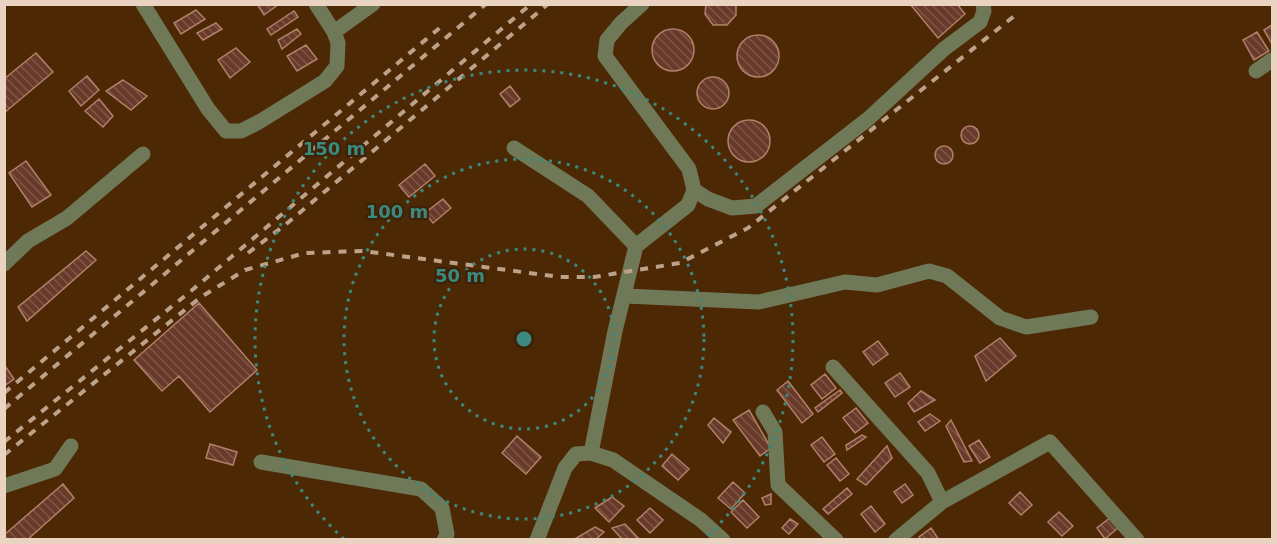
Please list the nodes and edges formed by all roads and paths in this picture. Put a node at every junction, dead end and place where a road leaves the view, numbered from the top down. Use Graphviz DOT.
graph roads {
  1 [pos="143,4"];
  2 [pos="316,4"];
  3 [pos="373,4"];
  4 [pos="642,4"];
  5 [pos="982,4"];
  6 [pos="334,33"];
  7 [pos="1272,60"];
  8 [pos="1256,71"];
  9 [pos="514,148"];
  10 [pos="143,154"];
  11 [pos="694,190"];
  12 [pos="636,246"];
  13 [pos="4,264"];
  14 [pos="625,296"];
  15 [pos="1091,317"];
  16 [pos="833,367"];
  17 [pos="763,412"];
  18 [pos="71,446"];
  19 [pos="591,453"];
  20 [pos="261,462"];
  21 [pos="4,486"];
  22 [pos="942,502"];
  23 [pos="444,540"];
  24 [pos="537,540"];
  25 [pos="723,540"];
  26 [pos="836,540"];
  27 [pos="896,540"];
  28 [pos="1137,540"];
  1 -- 6 [label="street"];
  2 -- 6 [label="street"];
  3 -- 6 [label="street"];
  4 -- 11 [label="street"];
  5 -- 11 [label="street"];
  7 -- 8 [label="street"];
  9 -- 12 [label="street"];
  10 -- 13 [label="street"];
  11 -- 12 [label="street"];
  12 -- 14 [label="street"];
  14 -- 15 [label="street"];
  14 -- 19 [label="street"];
  16 -- 22 [label="street"];
  17 -- 26 [label="street"];
  18 -- 21 [label="street"];
  19 -- 24 [label="street"];
  19 -- 25 [label="street"];
  20 -- 23 [label="street"];
  22 -- 27 [label="street"];
  22 -- 28 [label="street"];
}
